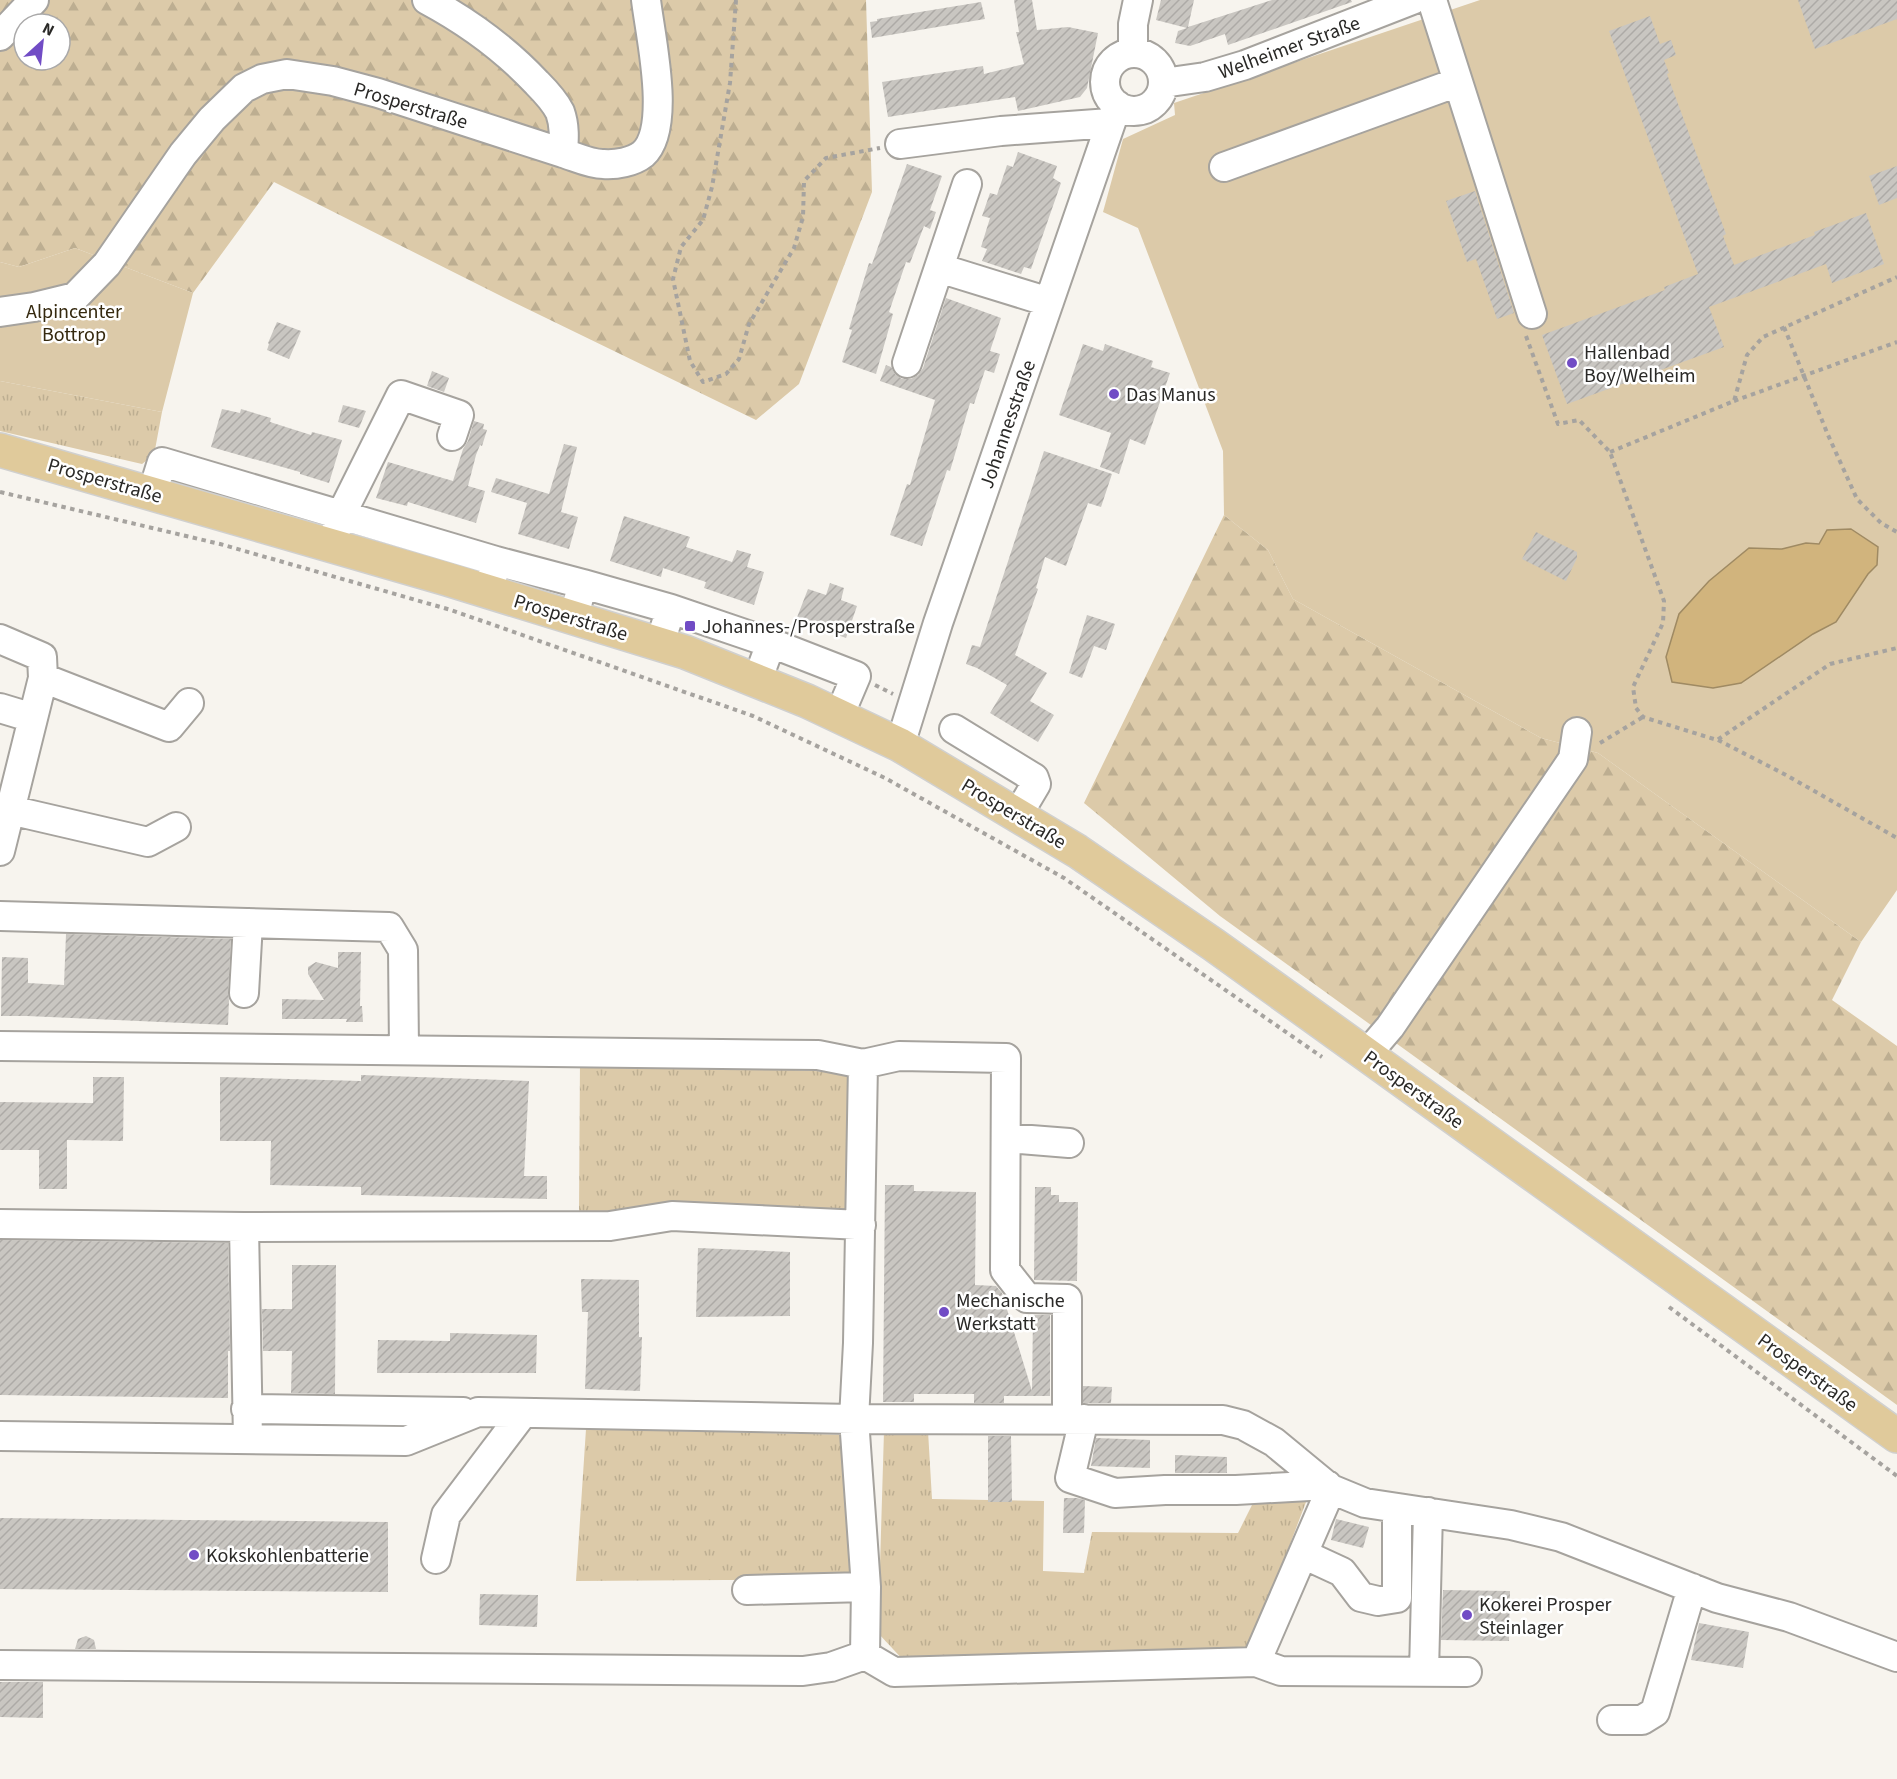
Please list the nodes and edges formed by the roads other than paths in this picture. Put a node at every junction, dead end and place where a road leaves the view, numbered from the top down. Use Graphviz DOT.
graph roads {
  1 [pos="34,0"];
  2 [pos="427,0"];
  3 [pos="646,0"];
  4 [pos="1138,0"];
  5 [pos="1412,0"];
  6 [pos="1432,0"];
  7 [pos="0,36"];
  8 [pos="1133,53"];
  9 [pos="1458,82"];
  10 [pos="1163,83"];
  11 [pos="1113,114"];
  12 [pos="900,144"];
  13 [pos="563,153"];
  14 [pos="1224,167"];
  15 [pos="967,184"];
  16 [pos="939,268"];
  17 [pos="1049,302"];
  18 [pos="0,312"];
  19 [pos="1532,314"];
  20 [pos="907,363"];
  21 [pos="452,436"];
  22 [pos="0,450"];
  23 [pos="152,494"];
  24 [pos="341,515"];
  25 [pos="331,546"];
  26 [pos="496,561"];
  27 [pos="583,584"];
  28 [pos="488,592"];
  29 [pos="671,609"];
  30 [pos="573,618"];
  31 [pos="0,639"];
  32 [pos="771,643"];
  33 [pos="659,645"];
  34 [pos="43,678"];
  35 [pos="757,681"];
  36 [pos="189,703"];
  37 [pos="0,708"];
  38 [pos="839,716"];
  39 [pos="33,718"];
  40 [pos="954,729"];
  41 [pos="900,745"];
  42 [pos="1575,745"];
  43 [pos="10,810"];
  44 [pos="1017,816"];
  45 [pos="176,827"];
  46 [pos="0,851"];
  47 [pos="0,916"];
  48 [pos="248,923"];
  49 [pos="244,993"];
  50 [pos="0,1046"];
  51 [pos="404,1050"];
  52 [pos="1366,1055"];
  53 [pos="863,1064"];
  54 [pos="1007,1138"];
  55 [pos="1069,1143"];
  56 [pos="0,1224"];
  57 [pos="861,1226"];
  58 [pos="244,1227"];
  59 [pos="246,1409"];
  60 [pos="478,1412"];
  61 [pos="523,1413"];
  62 [pos="854,1419"];
  63 [pos="1076,1419"];
  64 [pos="0,1436"];
  65 [pos="1897,1436"];
  66 [pos="248,1439"];
  67 [pos="1329,1487"];
  68 [pos="1398,1508"];
  69 [pos="1428,1512"];
  70 [pos="1303,1554"];
  71 [pos="436,1559"];
  72 [pos="866,1587"];
  73 [pos="1692,1588"];
  74 [pos="747,1590"];
  75 [pos="1397,1598"];
  76 [pos="865,1655"];
  77 [pos="1897,1657"];
  78 [pos="1256,1662"];
  79 [pos="0,1665"];
  80 [pos="1424,1672"];
  81 [pos="1467,1672"];
  82 [pos="1612,1720"];
  1 -- 7 [label="street"];
  2 -- 13 [label="street"];
  3 -- 13 [label="street, Prosperstraße"];
  4 -- 8 [label="street"];
  5 -- 10 [label="street, Welheimer Straße"];
  6 -- 9 [label="street"];
  8 -- 10 [label="street"];
  8 -- 11 [label="street"];
  9 -- 14 [label="street"];
  9 -- 19 [label="street"];
  10 -- 11 [label="street"];
  11 -- 12 [label="street"];
  11 -- 17 [label="street, Johannesstraße"];
  13 -- 18 [label="street, Prosperstraße"];
  15 -- 16 [label="street"];
  16 -- 17 [label="street"];
  16 -- 20 [label="street"];
  17 -- 41 [label="street, Johannesstraße"];
  21 -- 24 [label="street"];
  22 -- 23 [label="main road, Prosperstraße"];
  23 -- 24 [label="street"];
  23 -- 25 [label="main road, Prosperstraße"];
  24 -- 25 [label="street"];
  24 -- 26 [label="street"];
  25 -- 28 [label="main road, Prosperstraße"];
  26 -- 27 [label="street"];
  26 -- 28 [label="street"];
  27 -- 29 [label="street"];
  27 -- 30 [label="street"];
  28 -- 30 [label="main road, Prosperstraße"];
  29 -- 32 [label="street"];
  29 -- 33 [label="street"];
  30 -- 33 [label="main road, Prosperstraße"];
  31 -- 34 [label="street"];
  32 -- 35 [label="street"];
  32 -- 38 [label="street"];
  33 -- 35 [label="main road, Prosperstraße"];
  34 -- 36 [label="street"];
  34 -- 39 [label="street"];
  35 -- 38 [label="main road, Prosperstraße"];
  37 -- 39 [label="street"];
  38 -- 41 [label="main road, Prosperstraße"];
  39 -- 43 [label="street"];
  40 -- 44 [label="street"];
  41 -- 44 [label="main road, Prosperstraße"];
  42 -- 52 [label="street"];
  43 -- 45 [label="street"];
  43 -- 46 [label="street"];
  44 -- 52 [label="main road, Prosperstraße"];
  47 -- 48 [label="street"];
  48 -- 49 [label="street"];
  48 -- 51 [label="street"];
  50 -- 51 [label="street"];
  51 -- 53 [label="street"];
  52 -- 65 [label="main road, Prosperstraße"];
  53 -- 54 [label="street"];
  53 -- 57 [label="street"];
  54 -- 55 [label="street"];
  54 -- 63 [label="street"];
  56 -- 58 [label="street"];
  57 -- 58 [label="street"];
  57 -- 62 [label="street"];
  58 -- 59 [label="street"];
  59 -- 60 [label="street"];
  59 -- 66 [label="street"];
  60 -- 61 [label="street"];
  60 -- 66 [label="street"];
  61 -- 62 [label="street"];
  61 -- 71 [label="street"];
  62 -- 63 [label="street"];
  62 -- 72 [label="street"];
  63 -- 67 [label="street"];
  63 -- 67 [label="street"];
  64 -- 66 [label="street"];
  67 -- 68 [label="street"];
  67 -- 70 [label="street"];
  68 -- 69 [label="street"];
  68 -- 75 [label="street"];
  69 -- 73 [label="street"];
  69 -- 80 [label="street"];
  70 -- 75 [label="street"];
  70 -- 78 [label="street"];
  72 -- 74 [label="street"];
  72 -- 76 [label="street"];
  73 -- 77 [label="street"];
  73 -- 82 [label="street"];
  75 -- 80 [label="street"];
  76 -- 78 [label="street"];
  76 -- 79 [label="street"];
  78 -- 80 [label="street"];
  80 -- 81 [label="street"];
}
